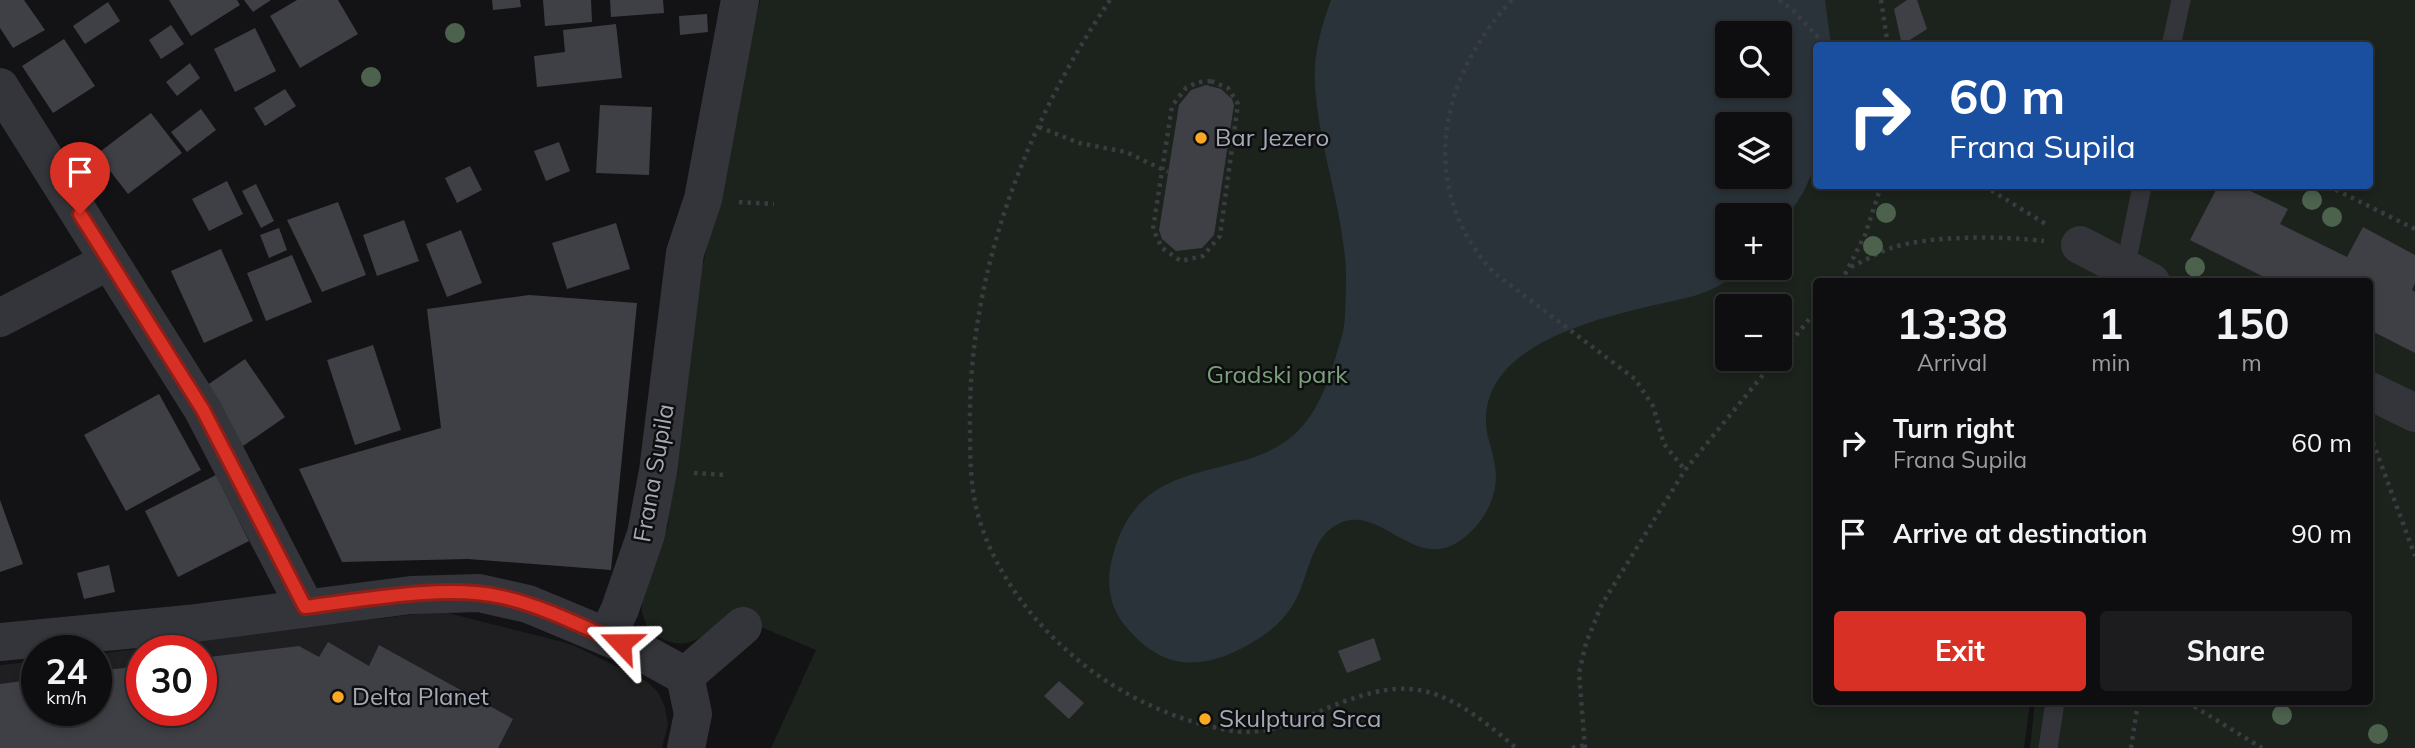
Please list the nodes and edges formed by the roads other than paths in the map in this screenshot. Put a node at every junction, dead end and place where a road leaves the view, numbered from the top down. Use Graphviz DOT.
graph roads {
  1 [pos="740,0"];
  2 [pos="2181,0"];
  3 [pos="2172,42"];
  4 [pos="0,88"];
  5 [pos="2142,189"];
  6 [pos="2080,246"];
  7 [pos="109,261"];
  8 [pos="2133,277"];
  9 [pos="0,318"];
  10 [pos="2373,392"];
  11 [pos="2415,413"];
  12 [pos="305,607"];
  13 [pos="743,626"];
  14 [pos="607,637"];
  15 [pos="0,642"];
  16 [pos="685,676"];
  17 [pos="2054,705"];
  18 [pos="686,748"];
  19 [pos="2048,748"];
  1 -- 14 [label="street, Frana Supila"];
  2 -- 3 [label="lane"];
  4 -- 7 [label="street"];
  5 -- 8 [label="lane"];
  6 -- 8 [label="street"];
  7 -- 9 [label="street"];
  7 -- 12 [label="street"];
  10 -- 11 [label="street"];
  12 -- 14 [label="street"];
  12 -- 15 [label="street"];
  13 -- 16 [label="street"];
  14 -- 16 [label="street"];
  16 -- 18 [label="street"];
  17 -- 19 [label="lane"];
}
